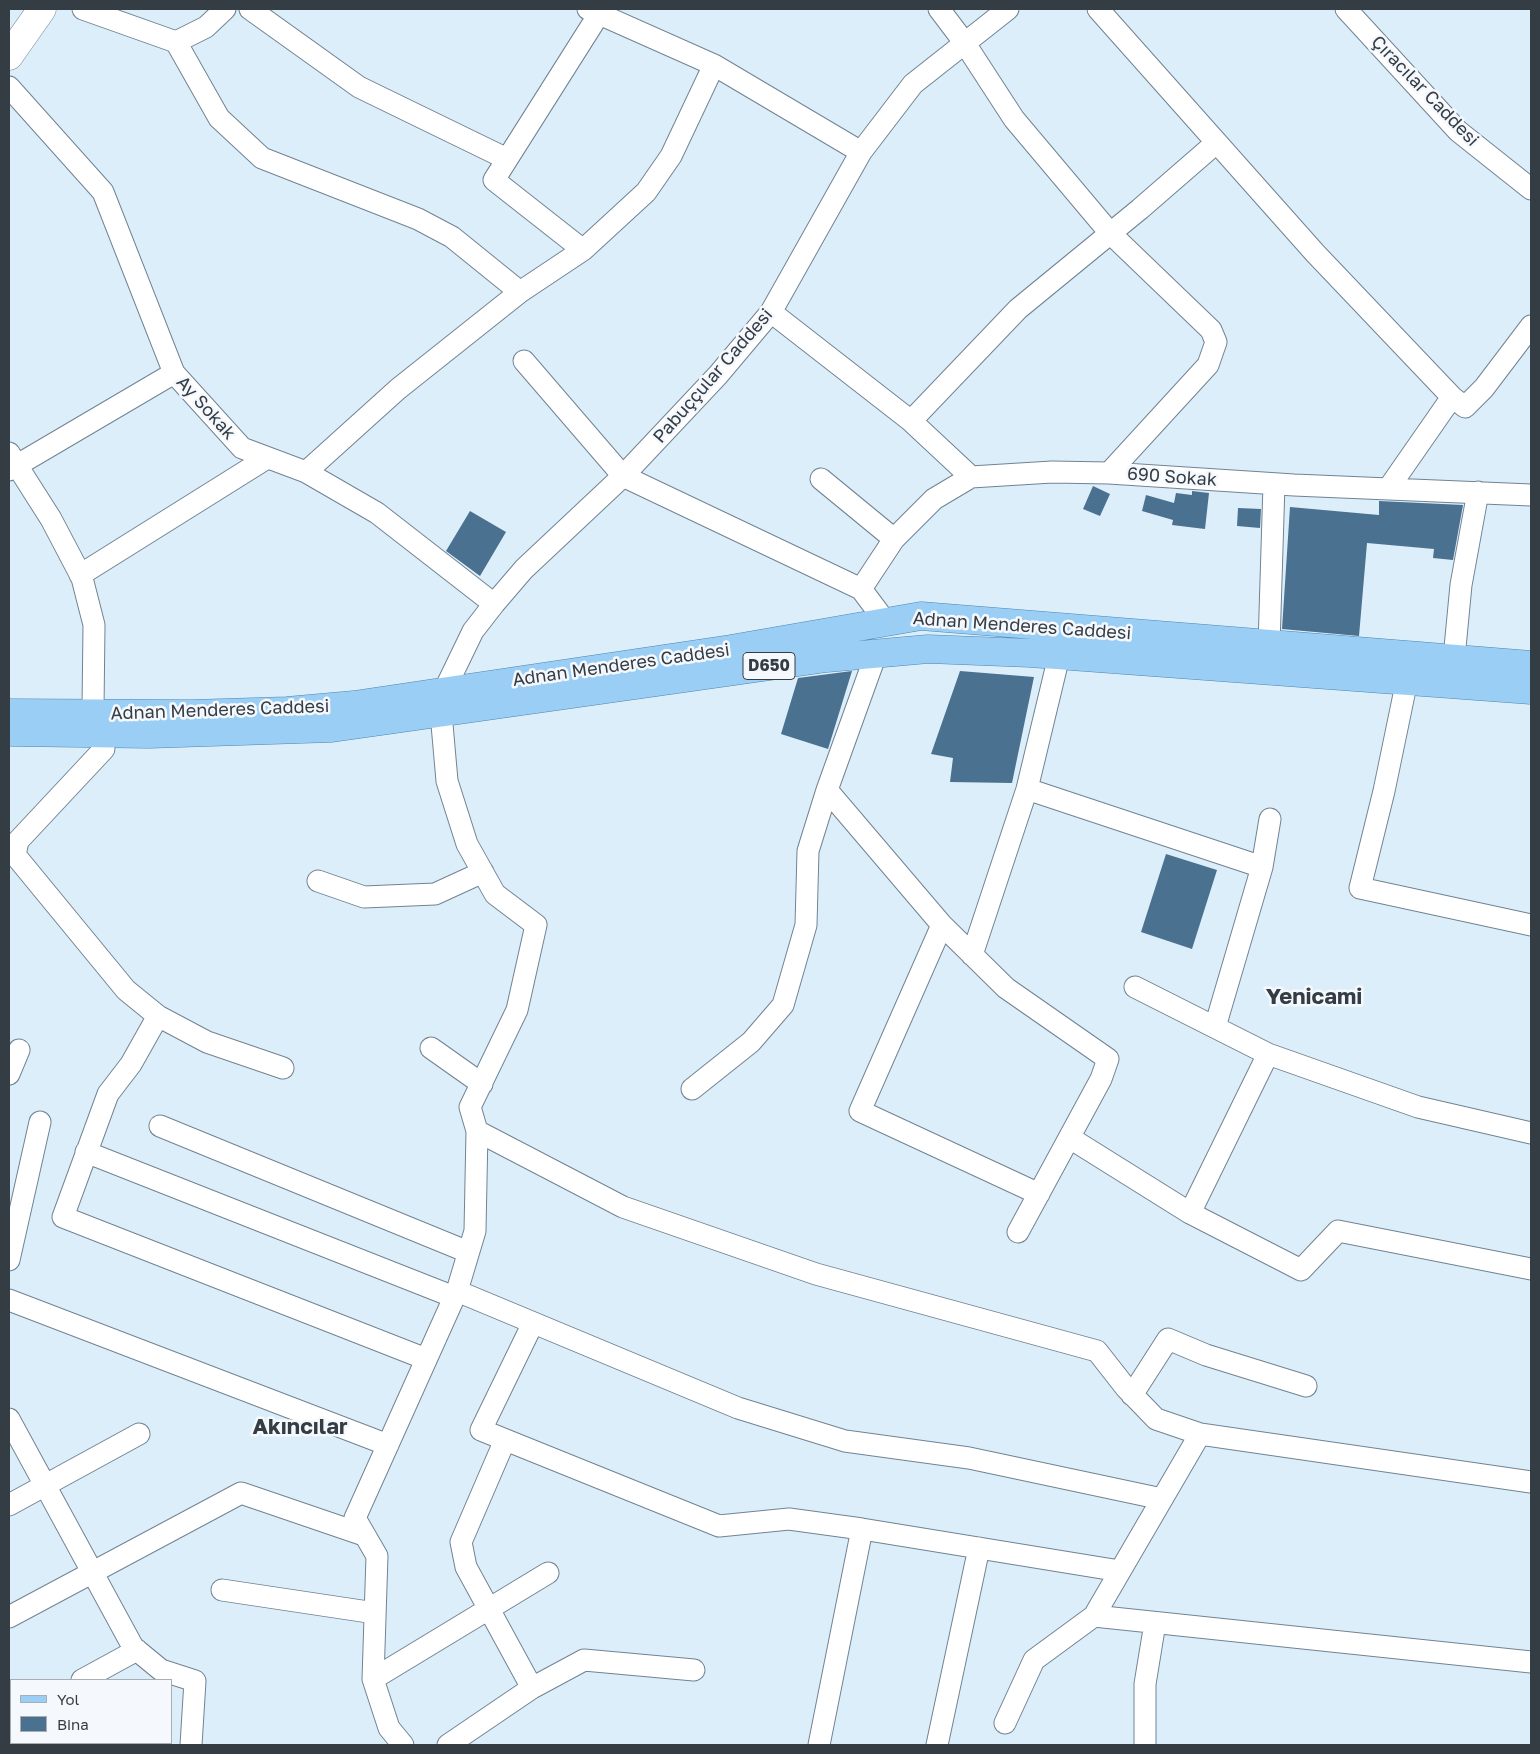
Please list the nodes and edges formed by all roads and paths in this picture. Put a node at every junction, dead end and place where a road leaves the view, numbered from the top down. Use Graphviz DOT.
graph roads {
  1 [pos="42,9"];
  2 [pos="83,9"];
  3 [pos="224,9"];
  4 [pos="250,9"];
  5 [pos="939,9"];
  6 [pos="1008,9"];
  7 [pos="1098,9"];
  8 [pos="1346,9"];
  9 [pos="593,11"];
  10 [pos="176,42"];
  11 [pos="964,42"];
  12 [pos="9,56"];
  13 [pos="714,65"];
  14 [pos="9,87"];
  15 [pos="1216,143"];
  16 [pos="862,152"];
  17 [pos="507,159"];
  18 [pos="1531,189"];
  19 [pos="1110,233"];
  20 [pos="583,250"];
  21 [pos="520,292"];
  22 [pos="771,312"];
  23 [pos="1531,326"];
  24 [pos="524,361"];
  25 [pos="174,373"];
  26 [pos="1452,397"];
  27 [pos="911,421"];
  28 [pos="267,458"];
  29 [pos="11,463"];
  30 [pos="306,472"];
  31 [pos="1109,472"];
  32 [pos="623,476"];
  33 [pos="971,477"];
  34 [pos="821,479"];
  35 [pos="1274,484"];
  36 [pos="1388,489"];
  37 [pos="1478,492"];
  38 [pos="1531,495"];
  39 [pos="894,538"];
  40 [pos="80,576"];
  41 [pos="861,588"];
  42 [pos="494,604"];
  43 [pos="885,621"];
  44 [pos="1269,645"];
  45 [pos="876,654"];
  46 [pos="1060,656"];
  47 [pos="1454,658"];
  48 [pos="1531,666"];
  49 [pos="1407,680"];
  50 [pos="1531,690"];
  51 [pos="9,697"];
  52 [pos="442,702"];
  53 [pos="105,712"];
  54 [pos="9,713"];
  55 [pos="9,732"];
  56 [pos="149,734"];
  57 [pos="104,748"];
  58 [pos="9,750"];
  59 [pos="1027,789"];
  60 [pos="827,790"];
  61 [pos="1270,819"];
  62 [pos="1262,867"];
  63 [pos="483,872"];
  64 [pos="318,882"];
  65 [pos="942,925"];
  66 [pos="1531,925"];
  67 [pos="972,955"];
  68 [pos="1135,987"];
  69 [pos="158,1016"];
  70 [pos="1215,1027"];
  71 [pos="431,1048"];
  72 [pos="19,1050"];
  73 [pos="1268,1054"];
  74 [pos="283,1068"];
  75 [pos="9,1074"];
  76 [pos="482,1084"];
  77 [pos="692,1089"];
  78 [pos="40,1122"];
  79 [pos="160,1126"];
  80 [pos="477,1131"];
  81 [pos="1531,1133"];
  82 [pos="1070,1138"];
  83 [pos="86,1152"];
  84 [pos="1039,1194"];
  85 [pos="1190,1213"];
  86 [pos="1018,1232"];
  87 [pos="468,1252"];
  88 [pos="9,1260"];
  89 [pos="1531,1269"];
  90 [pos="456,1294"];
  91 [pos="9,1300"];
  92 [pos="533,1323"];
  93 [pos="426,1359"];
  94 [pos="1306,1386"];
  95 [pos="1132,1395"];
  96 [pos="9,1419"];
  97 [pos="139,1434"];
  98 [pos="1200,1434"];
  99 [pos="505,1440"];
  100 [pos="388,1445"];
  101 [pos="1531,1482"];
  102 [pos="46,1486"];
  103 [pos="1162,1500"];
  104 [pos="9,1505"];
  105 [pos="862,1529"];
  106 [pos="364,1535"];
  107 [pos="978,1548"];
  108 [pos="93,1571"];
  109 [pos="1120,1571"];
  110 [pos="548,1573"];
  111 [pos="222,1590"];
  112 [pos="489,1610"];
  113 [pos="375,1613"];
  114 [pos="1094,1616"];
  115 [pos="9,1617"];
  116 [pos="1155,1623"];
  117 [pos="137,1650"];
  118 [pos="1531,1662"];
  119 [pos="694,1670"];
  120 [pos="168,1677"];
  121 [pos="84,1679"];
  122 [pos="373,1679"];
  123 [pos="532,1688"];
  124 [pos="1005,1723"];
  125 [pos="191,1745"];
  126 [pos="403,1745"];
  127 [pos="448,1745"];
  128 [pos="818,1745"];
  129 [pos="937,1745"];
  130 [pos="1145,1745"];
  1 -- 12 [label="main road"];
  2 -- 10 [label="street"];
  3 -- 10 [label="street"];
  4 -- 17 [label="street"];
  5 -- 11 [label="street"];
  6 -- 11 [label="street, Pabuççular Caddesi"];
  7 -- 15 [label="street"];
  8 -- 18 [label="street, Çıracılar Caddesi"];
  9 -- 13 [label="street"];
  9 -- 17 [label="street"];
  10 -- 21 [label="street"];
  11 -- 16 [label="street, Pabuççular Caddesi"];
  11 -- 19 [label="street"];
  13 -- 16 [label="street"];
  13 -- 20 [label="street"];
  14 -- 25 [label="street, Ay Sokak"];
  15 -- 19 [label="street"];
  15 -- 26 [label="street"];
  16 -- 22 [label="street, Pabuççular Caddesi"];
  17 -- 20 [label="street"];
  19 -- 27 [label="street"];
  19 -- 31 [label="street"];
  20 -- 21 [label="street"];
  21 -- 30 [label="street"];
  22 -- 27 [label="street"];
  22 -- 32 [label="street, Pabuççular Caddesi"];
  23 -- 26 [label="street"];
  24 -- 32 [label="street"];
  25 -- 28 [label="street, Ay Sokak"];
  25 -- 29 [label="street"];
  26 -- 36 [label="street"];
  27 -- 33 [label="street"];
  28 -- 30 [label="street, Ay Sokak"];
  28 -- 40 [label="street"];
  29 -- 40 [label="street"];
  30 -- 42 [label="street, Ay Sokak"];
  31 -- 33 [label="street, 690 Sokak"];
  31 -- 35 [label="street, 690 Sokak"];
  32 -- 41 [label="street"];
  32 -- 42 [label="street, Pabuççular Caddesi"];
  33 -- 39 [label="street, 690 Sokak"];
  34 -- 39 [label="street"];
  35 -- 36 [label="street, 690 Sokak"];
  35 -- 44 [label="street"];
  36 -- 37 [label="street, 690 Sokak"];
  37 -- 38 [label="street, 690 Sokak"];
  37 -- 47 [label="street"];
  39 -- 41 [label="street, 690 Sokak"];
  40 -- 53 [label="street"];
  41 -- 43 [label="street"];
  42 -- 52 [label="street, Pabuççular Caddesi"];
  43 -- 44 [label="main road, Adnan Menderes Caddesi"];
  43 -- 52 [label="main road, Adnan Menderes Caddesi"];
  44 -- 47 [label="main road, Adnan Menderes Caddesi"];
  45 -- 46 [label="main road, Adnan Menderes Caddesi / D650"];
  45 -- 52 [label="main road, Adnan Menderes Caddesi / D650"];
  45 -- 60 [label="street"];
  46 -- 49 [label="main road, Adnan Menderes Caddesi / D650"];
  46 -- 59 [label="street"];
  47 -- 48 [label="main road, Adnan Menderes Caddesi"];
  49 -- 50 [label="main road, Adnan Menderes Caddesi / D650"];
  49 -- 66 [label="street"];
  51 -- 53 [label="main road"];
  52 -- 53 [label="main road, Adnan Menderes Caddesi"];
  52 -- 56 [label="main road, Adnan Menderes Caddesi / D650"];
  52 -- 63 [label="street"];
  53 -- 54 [label="main road, Adnan Menderes Caddesi"];
  55 -- 56 [label="main road, Adnan Menderes Caddesi / D650"];
  56 -- 57 [label="main road"];
  57 -- 58 [label="main road"];
  57 -- 69 [label="street"];
  59 -- 62 [label="street"];
  59 -- 67 [label="street"];
  60 -- 65 [label="street"];
  60 -- 77 [label="street"];
  61 -- 62 [label="street"];
  62 -- 70 [label="street"];
  63 -- 64 [label="street"];
  63 -- 76 [label="street"];
  65 -- 67 [label="street"];
  65 -- 84 [label="street"];
  67 -- 82 [label="street"];
  68 -- 70 [label="street"];
  69 -- 74 [label="street"];
  69 -- 83 [label="street"];
  70 -- 73 [label="street"];
  71 -- 76 [label="street"];
  72 -- 75 [label="street"];
  73 -- 81 [label="street"];
  73 -- 85 [label="street"];
  76 -- 80 [label="street"];
  78 -- 88 [label="street"];
  79 -- 87 [label="street"];
  80 -- 87 [label="street"];
  80 -- 95 [label="street"];
  82 -- 84 [label="street"];
  82 -- 85 [label="street"];
  83 -- 90 [label="street"];
  83 -- 93 [label="street"];
  84 -- 86 [label="street"];
  85 -- 89 [label="street"];
  87 -- 90 [label="street"];
  90 -- 92 [label="street"];
  90 -- 93 [label="street"];
  91 -- 100 [label="street"];
  92 -- 99 [label="street"];
  92 -- 103 [label="street"];
  93 -- 100 [label="street"];
  94 -- 95 [label="street"];
  95 -- 98 [label="street"];
  96 -- 102 [label="street"];
  97 -- 102 [label="street"];
  98 -- 101 [label="street"];
  98 -- 103 [label="street"];
  99 -- 105 [label="street"];
  99 -- 112 [label="street"];
  100 -- 106 [label="street"];
  102 -- 104 [label="street"];
  102 -- 108 [label="street"];
  103 -- 109 [label="street"];
  105 -- 107 [label="street"];
  105 -- 128 [label="street"];
  106 -- 108 [label="street"];
  106 -- 113 [label="street"];
  107 -- 109 [label="street"];
  107 -- 129 [label="street"];
  108 -- 115 [label="street"];
  108 -- 117 [label="street"];
  109 -- 114 [label="street"];
  110 -- 112 [label="street"];
  111 -- 113 [label="street"];
  112 -- 122 [label="street"];
  112 -- 123 [label="street"];
  113 -- 122 [label="street"];
  114 -- 116 [label="street"];
  114 -- 124 [label="street"];
  116 -- 118 [label="street"];
  116 -- 130 [label="street"];
  117 -- 120 [label="street"];
  117 -- 121 [label="street"];
  119 -- 123 [label="street"];
  120 -- 125 [label="street"];
  122 -- 126 [label="street"];
  123 -- 127 [label="street"];
}
